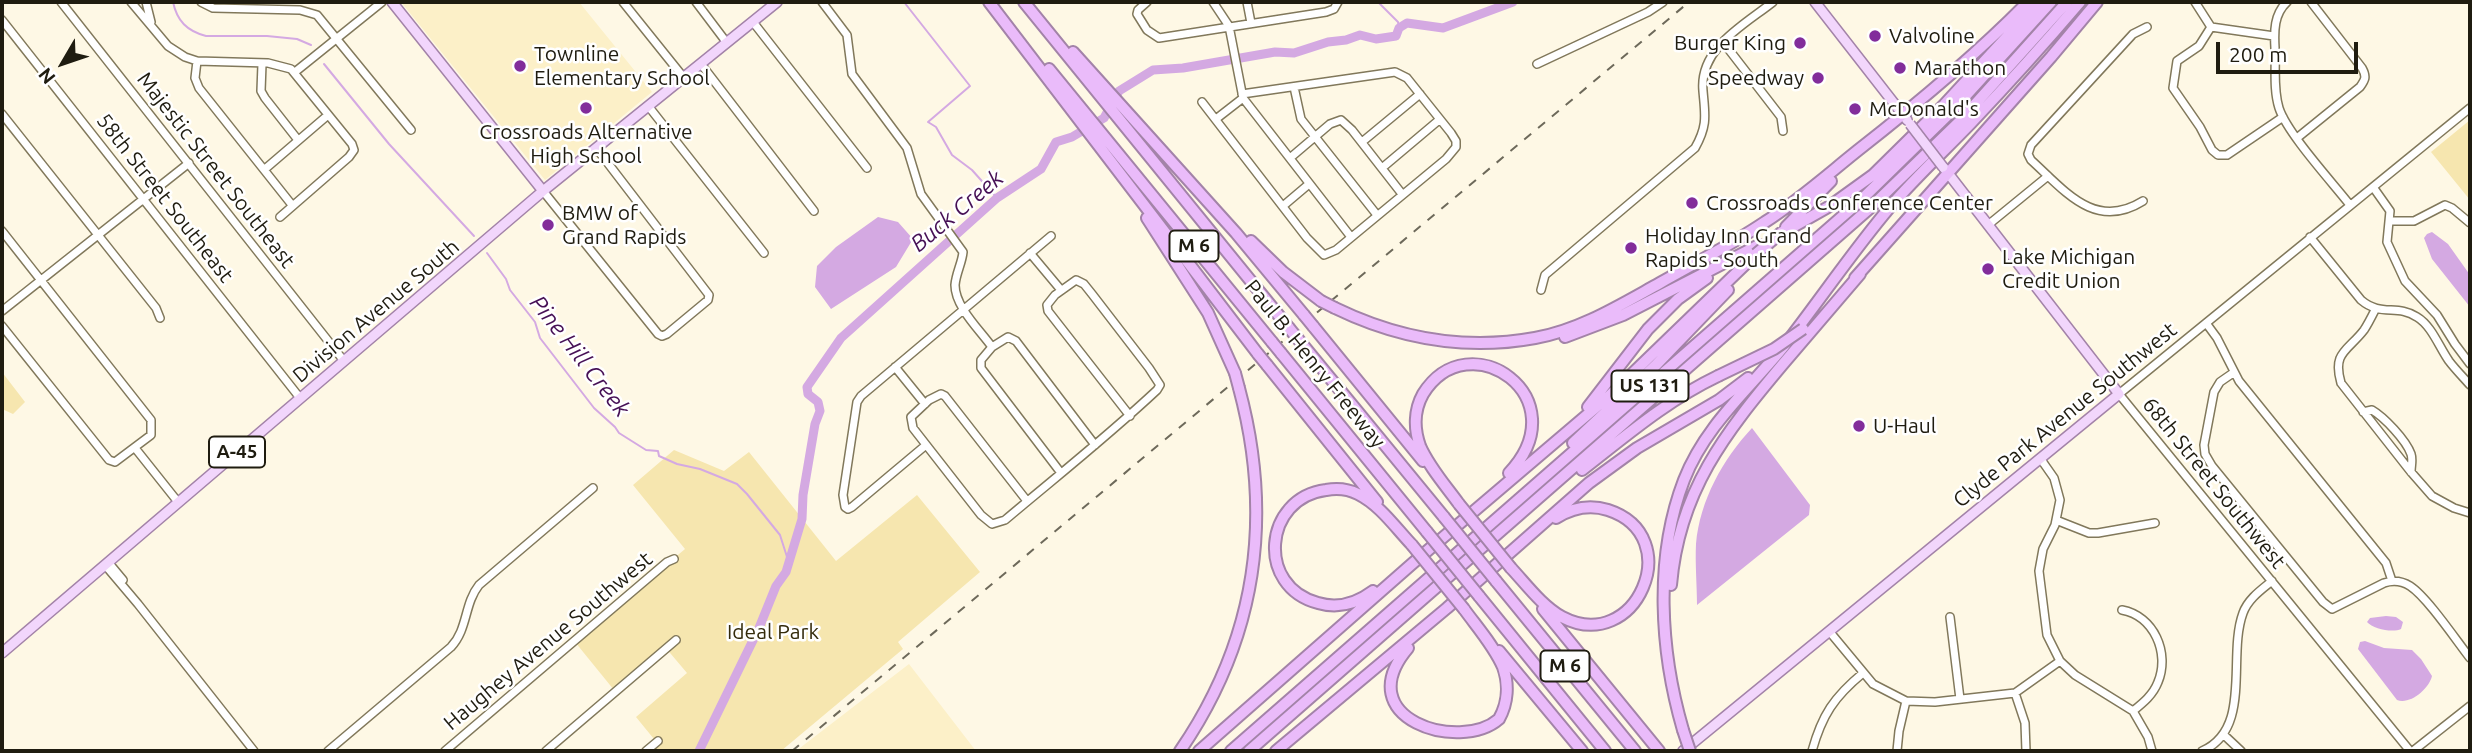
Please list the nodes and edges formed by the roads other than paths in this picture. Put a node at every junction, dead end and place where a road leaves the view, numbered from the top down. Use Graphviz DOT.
graph roads {
  1 [pos="61,2"];
  2 [pos="131,2"];
  3 [pos="146,2"];
  4 [pos="201,2"];
  5 [pos="382,2"];
  6 [pos="392,2"];
  7 [pos="623,2"];
  8 [pos="696,2"];
  9 [pos="777,2"];
  10 [pos="822,2"];
  11 [pos="992,2"];
  12 [pos="1024,2"];
  13 [pos="1031,2"];
  14 [pos="1147,2"];
  15 [pos="1213,2"];
  16 [pos="1663,2"];
  17 [pos="1773,2"];
  18 [pos="1815,2"];
  19 [pos="2028,2"];
  20 [pos="2039,2"];
  21 [pos="2051,2"];
  22 [pos="2067,2"];
  23 [pos="2080,2"];
  24 [pos="2097,2"];
  25 [pos="2195,2"];
  26 [pos="2273,2"];
  27 [pos="2311,2"];
  28 [pos="1249,3"];
  29 [pos="1338,3"];
  30 [pos="2284,4"];
  31 [pos="300,6"];
  32 [pos="2,20"];
  33 [pos="753,22"];
  34 [pos="1251,23"];
  35 [pos="1229,26"];
  36 [pos="2147,27"];
  37 [pos="2211,27"];
  38 [pos="153,29"];
  39 [pos="2274,36"];
  40 [pos="337,38"];
  41 [pos="1723,42"];
  42 [pos="727,43"];
  43 [pos="1066,49"];
  44 [pos="197,61"];
  45 [pos="262,64"];
  46 [pos="701,64"];
  47 [pos="1537,64"];
  48 [pos="1044,67"];
  49 [pos="295,72"];
  50 [pos="684,78"];
  51 [pos="1294,87"];
  52 [pos="1420,94"];
  53 [pos="1243,96"];
  54 [pos="1202,102"];
  55 [pos="649,107"];
  56 [pos="2470,108"];
  57 [pos="2,114"];
  58 [pos="328,115"];
  59 [pos="1903,115"];
  60 [pos="2283,117"];
  61 [pos="1216,119"];
  62 [pos="1439,120"];
  63 [pos="411,130"];
  64 [pos="1783,131"];
  65 [pos="1315,136"];
  66 [pos="2297,138"];
  67 [pos="298,140"];
  68 [pos="1156,142"];
  69 [pos="1362,142"];
  70 [pos="1870,142"];
  71 [pos="597,149"];
  72 [pos="1110,156"];
  73 [pos="1290,158"];
  74 [pos="189,163"];
  75 [pos="867,168"];
  76 [pos="1382,168"];
  77 [pos="265,169"];
  78 [pos="1946,170"];
  79 [pos="2048,176"];
  80 [pos="1309,184"];
  81 [pos="2373,187"];
  82 [pos="543,191"];
  83 [pos="1402,194"];
  84 [pos="143,199"];
  85 [pos="2144,201"];
  86 [pos="292,205"];
  87 [pos="2350,205"];
  88 [pos="1283,206"];
  89 [pos="814,211"];
  90 [pos="1377,215"];
  91 [pos="280,217"];
  92 [pos="2391,221"];
  93 [pos="2470,223"];
  94 [pos="1988,225"];
  95 [pos="2,231"];
  96 [pos="1783,232"];
  97 [pos="97,235"];
  98 [pos="1051,236"];
  99 [pos="1350,237"];
  100 [pos="2310,237"];
  101 [pos="764,253"];
  102 [pos="1030,253"];
  103 [pos="1860,274"];
  104 [pos="40,280"];
  105 [pos="1061,290"];
  106 [pos="1541,290"];
  107 [pos="964,310"];
  108 [pos="2375,310"];
  109 [pos="2,311"];
  110 [pos="160,318"];
  111 [pos="2206,323"];
  112 [pos="2,326"];
  113 [pos="1801,328"];
  114 [pos="1439,342"];
  115 [pos="992,347"];
  116 [pos="344,361"];
  117 [pos="2470,364"];
  118 [pos="895,367"];
  119 [pos="2232,373"];
  120 [pos="2470,385"];
  121 [pos="2119,394"];
  122 [pos="300,398"];
  123 [pos="925,404"];
  124 [pos="2363,412"];
  125 [pos="1130,416"];
  126 [pos="1555,441"];
  127 [pos="926,445"];
  128 [pos="1095,445"];
  129 [pos="135,448"];
  130 [pos="2040,458"];
  131 [pos="2411,471"];
  132 [pos="1061,473"];
  133 [pos="593,488"];
  134 [pos="1027,501"];
  135 [pos="178,502"];
  136 [pos="1459,504"];
  137 [pos="1475,509"];
  138 [pos="2470,513"];
  139 [pos="2056,520"];
  140 [pos="2155,523"];
  141 [pos="1497,536"];
  142 [pos="1412,545"];
  143 [pos="1512,550"];
  144 [pos="1460,551"];
  145 [pos="674,559"];
  146 [pos="1413,563"];
  147 [pos="106,564"];
  148 [pos="1511,568"];
  149 [pos="2272,581"];
  150 [pos="2392,581"];
  151 [pos="1447,608"];
  152 [pos="1464,609"];
  153 [pos="2122,610"];
  154 [pos="1950,617"];
  155 [pos="1829,631"];
  156 [pos="676,640"];
  157 [pos="2,653"];
  158 [pos="2470,658"];
  159 [pos="1668,661"];
  160 [pos="2060,661"];
  161 [pos="1863,673"];
  162 [pos="2015,693"];
  163 [pos="1960,699"];
  164 [pos="1906,701"];
  165 [pos="2470,706"];
  166 [pos="2133,711"];
  167 [pos="1407,732"];
  168 [pos="2224,735"];
  169 [pos="658,741"];
  170 [pos="1472,743"];
  171 [pos="254,751"];
  172 [pos="328,751"];
  173 [pos="445,751"];
  174 [pos="546,751"];
  175 [pos="646,751"];
  176 [pos="1180,751"];
  177 [pos="1199,751"];
  178 [pos="1231,751"];
  179 [pos="1250,751"];
  180 [pos="1276,751"];
  181 [pos="1582,751"];
  182 [pos="1605,751"];
  183 [pos="1635,751"];
  184 [pos="1658,751"];
  185 [pos="1683,751"];
  186 [pos="1690,751"];
  187 [pos="1812,751"];
  188 [pos="1897,751"];
  189 [pos="2026,751"];
  190 [pos="2152,751"];
  191 [pos="2202,751"];
  192 [pos="2241,751"];
  193 [pos="2412,751"];
  1 -- 74 [label="street, Majestic Street Southeast"];
  2 -- 38 [label="street"];
  3 -- 38 [label="street"];
  4 -- 31 [label="street"];
  5 -- 40 [label="street"];
  6 -- 82 [label="main road"];
  7 -- 50 [label="street"];
  8 -- 42 [label="street"];
  9 -- 33 [label="main road, Division Avenue South / A-45"];
  10 -- 107 [label="street"];
  11 -- 48 [label="highway"];
  12 -- 43 [label="highway, Paul B. Henry Freeway / M 6"];
  13 -- 43 [label="highway"];
  14 -- 35 [label="street"];
  15 -- 35 [label="street"];
  16 -- 47 [label="street"];
  17 -- 41 [label="street"];
  18 -- 59 [label="main road, 68th Street Southwest"];
  19 -- 59 [label="highway"];
  20 -- 96 [label="highway"];
  21 -- 144 [label="highway, US 131"];
  22 -- 141 [label="highway, US 131"];
  23 -- 113 [label="highway"];
  24 -- 78 [label="highway"];
  25 -- 37 [label="street"];
  26 -- 30 [label="street"];
  27 -- 66 [label="street"];
  28 -- 34 [label="street"];
  29 -- 34 [label="street"];
  30 -- 39 [label="street"];
  31 -- 40 [label="street"];
  32 -- 84 [label="street, 58th Street Southeast"];
  33 -- 42 [label="main road, Division Avenue South / A-45"];
  33 -- 75 [label="street"];
  34 -- 35 [label="street"];
  35 -- 53 [label="street"];
  36 -- 79 [label="street"];
  37 -- 39 [label="street"];
  37 -- 60 [label="street"];
  38 -- 44 [label="street"];
  39 -- 60 [label="street"];
  40 -- 49 [label="street"];
  40 -- 63 [label="street"];
  41 -- 64 [label="street"];
  41 -- 106 [label="street"];
  42 -- 46 [label="main road, Division Avenue South / A-45"];
  43 -- 68 [label="highway"];
  43 -- 183 [label="highway, Paul B. Henry Freeway / M 6, bridge"];
  44 -- 45 [label="street"];
  44 -- 77 [label="street"];
  45 -- 49 [label="street"];
  45 -- 67 [label="street"];
  46 -- 50 [label="main road, Division Avenue South / A-45"];
  46 -- 89 [label="street"];
  48 -- 72 [label="highway, Paul B. Henry Freeway / M 6"];
  48 -- 72 [label="highway"];
  49 -- 58 [label="street"];
  50 -- 55 [label="main road, Division Avenue South / A-45"];
  51 -- 52 [label="street"];
  51 -- 53 [label="street"];
  51 -- 65 [label="street"];
  52 -- 62 [label="street"];
  52 -- 69 [label="street"];
  53 -- 61 [label="street"];
  53 -- 73 [label="street"];
  54 -- 61 [label="street"];
  55 -- 71 [label="main road, Division Avenue South / A-45"];
  55 -- 101 [label="street"];
  56 -- 81 [label="street, Clyde Park Avenue Southwest"];
  57 -- 97 [label="street"];
  58 -- 67 [label="street"];
  58 -- 86 [label="street"];
  59 -- 70 [label="highway"];
  59 -- 78 [label="main road, 68th Street Southwest, bridge"];
  60 -- 66 [label="street"];
  61 -- 88 [label="street"];
  62 -- 76 [label="street"];
  62 -- 83 [label="street"];
  65 -- 69 [label="street"];
  65 -- 73 [label="street"];
  65 -- 90 [label="street"];
  66 -- 87 [label="street"];
  67 -- 77 [label="street"];
  68 -- 114 [label="highway, bridge"];
  68 -- 136 [label="highway, bridge"];
  69 -- 76 [label="street"];
  70 -- 96 [label="highway"];
  70 -- 114 [label="highway"];
  71 -- 82 [label="main road, Division Avenue South / A-45"];
  71 -- 82 [label="street"];
  72 -- 142 [label="highway, bridge"];
  72 -- 176 [label="highway, bridge"];
  72 -- 182 [label="highway, Paul B. Henry Freeway / M 6, bridge"];
  73 -- 80 [label="street"];
  74 -- 84 [label="street"];
  74 -- 116 [label="street, Majestic Street Southeast"];
  76 -- 83 [label="street"];
  77 -- 86 [label="street"];
  78 -- 94 [label="main road, 68th Street Southwest"];
  78 -- 103 [label="highway"];
  79 -- 85 [label="street"];
  79 -- 94 [label="street"];
  80 -- 88 [label="street"];
  80 -- 99 [label="street"];
  81 -- 87 [label="street, Clyde Park Avenue Southwest"];
  81 -- 92 [label="street"];
  82 -- 116 [label="main road, Division Avenue South / A-45"];
  83 -- 90 [label="street"];
  84 -- 97 [label="street"];
  84 -- 122 [label="street, 58th Street Southeast"];
  86 -- 91 [label="street"];
  87 -- 100 [label="street, Clyde Park Avenue Southwest"];
  88 -- 99 [label="street"];
  90 -- 99 [label="street"];
  92 -- 93 [label="street"];
  92 -- 117 [label="street"];
  94 -- 121 [label="main road, 68th Street Southwest"];
  95 -- 104 [label="street"];
  96 -- 114 [label="highway"];
  96 -- 126 [label="highway, bridge"];
  96 -- 126 [label="highway"];
  96 -- 144 [label="highway, bridge"];
  97 -- 104 [label="street"];
  97 -- 110 [label="street"];
  98 -- 102 [label="street"];
  100 -- 108 [label="street"];
  100 -- 111 [label="street, Clyde Park Avenue Southwest"];
  102 -- 105 [label="street"];
  102 -- 107 [label="street"];
  103 -- 113 [label="highway"];
  103 -- 159 [label="highway"];
  104 -- 109 [label="street"];
  104 -- 129 [label="street"];
  105 -- 125 [label="street"];
  105 -- 125 [label="street"];
  107 -- 115 [label="street"];
  107 -- 118 [label="street"];
  108 -- 120 [label="street"];
  108 -- 124 [label="street"];
  111 -- 119 [label="street"];
  111 -- 121 [label="street, Clyde Park Avenue Southwest"];
  112 -- 129 [label="street"];
  113 -- 141 [label="highway, bridge"];
  113 -- 143 [label="highway"];
  113 -- 159 [label="highway"];
  115 -- 128 [label="street"];
  115 -- 132 [label="street"];
  116 -- 122 [label="main road, Division Avenue South / A-45"];
  118 -- 123 [label="street"];
  118 -- 127 [label="street"];
  119 -- 150 [label="street"];
  119 -- 150 [label="street"];
  121 -- 130 [label="main road, Clyde Park Avenue Southwest"];
  121 -- 149 [label="street, 68th Street Southwest"];
  122 -- 135 [label="main road, Division Avenue South / A-45"];
  123 -- 127 [label="street"];
  123 -- 134 [label="street"];
  124 -- 131 [label="street"];
  124 -- 131 [label="street"];
  125 -- 128 [label="street"];
  126 -- 137 [label="highway"];
  127 -- 134 [label="street"];
  128 -- 132 [label="street"];
  129 -- 135 [label="street"];
  130 -- 139 [label="street"];
  130 -- 155 [label="main road, Clyde Park Avenue Southwest"];
  131 -- 138 [label="street"];
  132 -- 134 [label="street"];
  133 -- 172 [label="street"];
  135 -- 147 [label="main road, Division Avenue South / A-45"];
  136 -- 137 [label="highway"];
  136 -- 148 [label="highway, bridge"];
  137 -- 146 [label="highway"];
  139 -- 140 [label="street"];
  139 -- 160 [label="street"];
  141 -- 179 [label="highway, US 131"];
  142 -- 146 [label="highway"];
  142 -- 152 [label="highway, bridge"];
  143 -- 148 [label="highway"];
  143 -- 151 [label="highway"];
  144 -- 178 [label="highway, US 131"];
  145 -- 173 [label="street, Haughey Avenue Southwest"];
  146 -- 177 [label="highway"];
  147 -- 157 [label="main road, Division Avenue South / A-45"];
  147 -- 171 [label="street"];
  148 -- 184 [label="highway"];
  149 -- 168 [label="street"];
  149 -- 193 [label="street, 68th Street Southwest"];
  150 -- 158 [label="street"];
  151 -- 167 [label="highway"];
  151 -- 180 [label="highway"];
  152 -- 170 [label="highway"];
  152 -- 181 [label="highway"];
  153 -- 166 [label="street"];
  154 -- 163 [label="street"];
  155 -- 161 [label="street"];
  155 -- 185 [label="main road, Clyde Park Avenue Southwest"];
  156 -- 174 [label="street"];
  159 -- 186 [label="highway, bridge"];
  160 -- 162 [label="street"];
  160 -- 166 [label="street"];
  161 -- 164 [label="street"];
  161 -- 187 [label="street"];
  162 -- 163 [label="street"];
  162 -- 189 [label="street"];
  163 -- 164 [label="street"];
  164 -- 188 [label="street"];
  165 -- 193 [label="street"];
  166 -- 190 [label="street"];
  168 -- 191 [label="street"];
  168 -- 192 [label="street"];
  169 -- 175 [label="street"];
}
